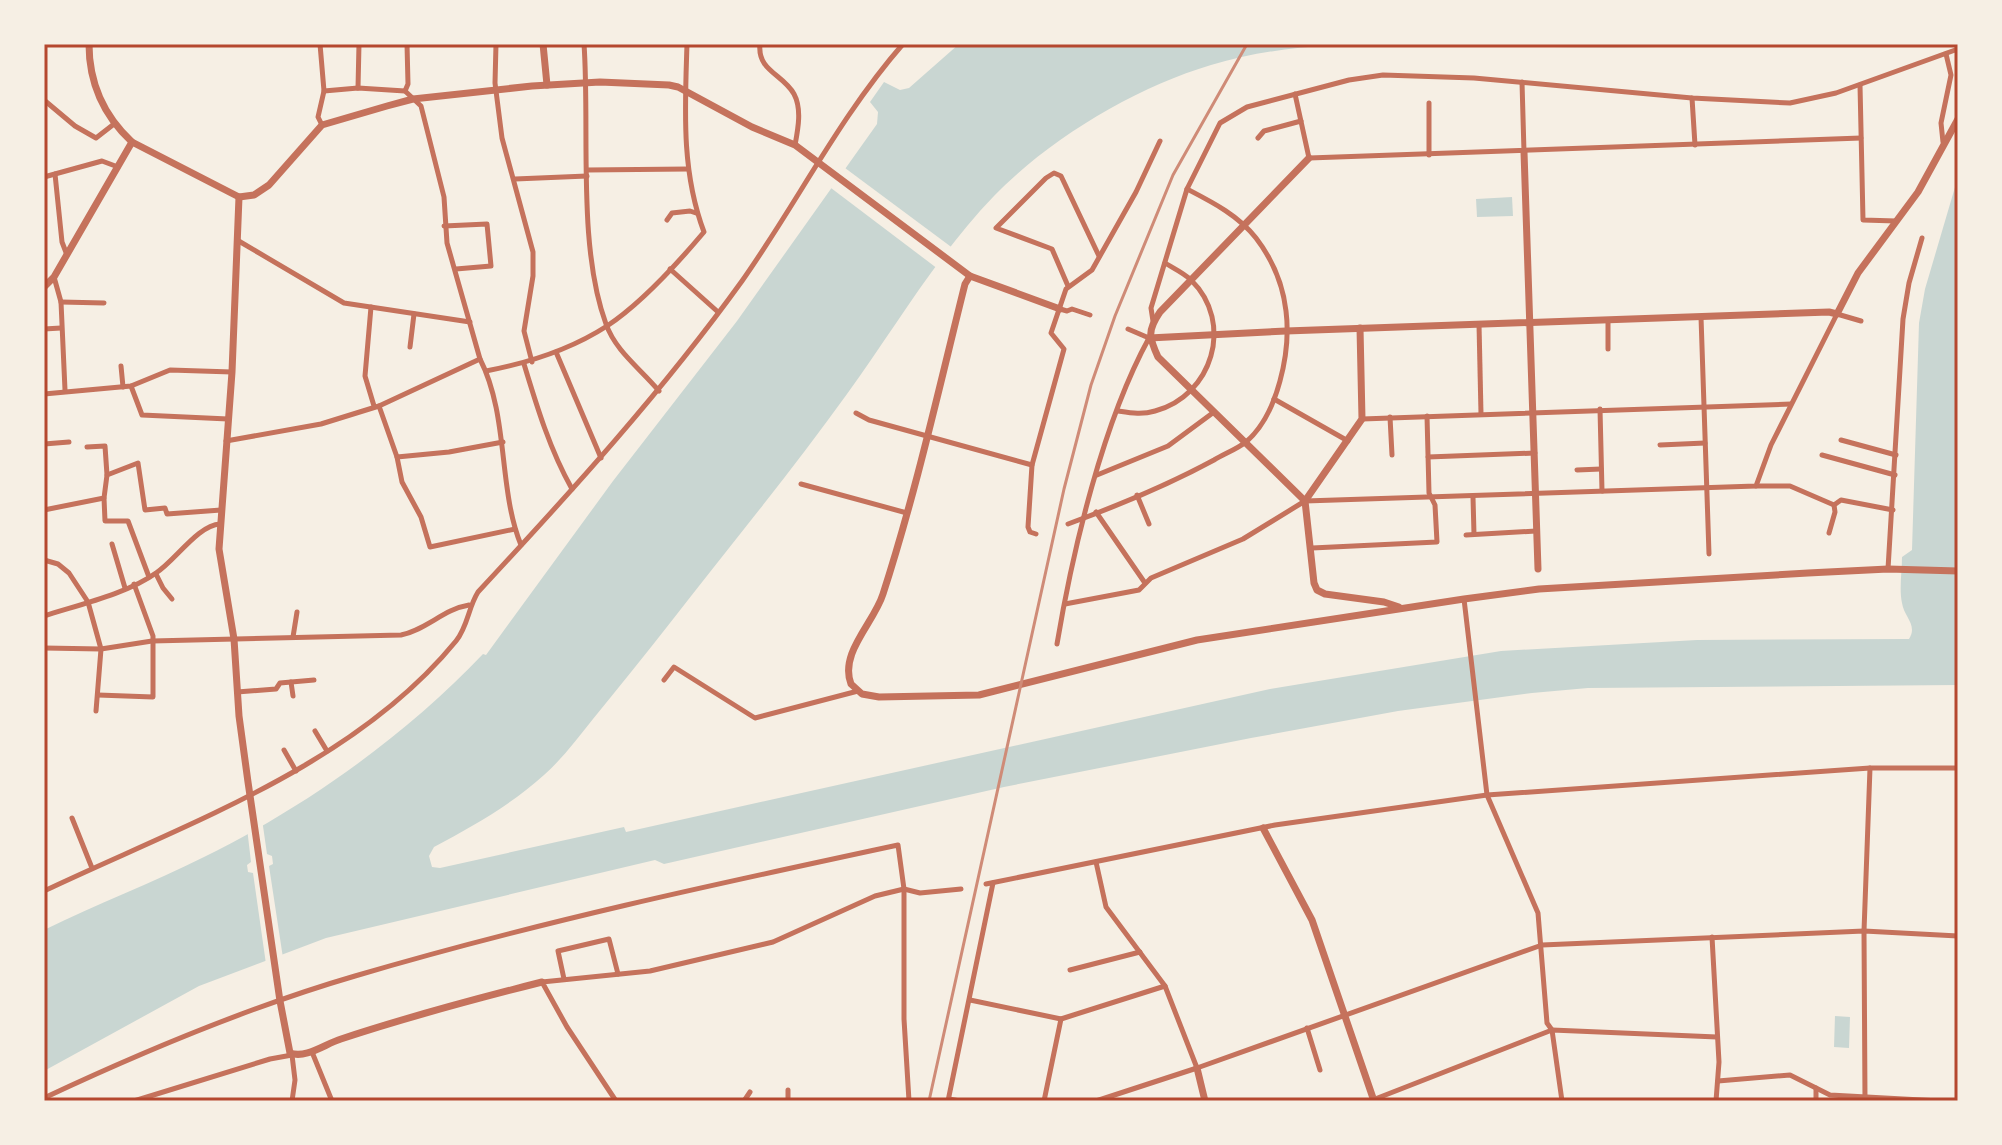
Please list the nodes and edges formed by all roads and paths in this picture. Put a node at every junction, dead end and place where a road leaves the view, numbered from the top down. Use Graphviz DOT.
graph roads {
  1 [pos="89,44"];
  2 [pos="320,44"];
  3 [pos="359,44"];
  4 [pos="407,44"];
  5 [pos="496,44"];
  6 [pos="543,44"];
  7 [pos="584,44"];
  8 [pos="687,44"];
  9 [pos="760,44"];
  10 [pos="903,44"];
  11 [pos="1958,49"];
  12 [pos="1946,54"];
  13 [pos="1522,82"];
  14 [pos="584,83"];
  15 [pos="547,85"];
  16 [pos="1860,85"];
  17 [pos="358,88"];
  18 [pos="496,90"];
  19 [pos="324,91"];
  20 [pos="405,91"];
  21 [pos="686,91"];
  22 [pos="1295,94"];
  23 [pos="1692,98"];
  24 [pos="413,99"];
  25 [pos="44,100"];
  26 [pos="1429,103"];
  27 [pos="1958,119"];
  28 [pos="1301,121"];
  29 [pos="114,124"];
  30 [pos="322,125"];
  31 [pos="1258,138"];
  32 [pos="1861,138"];
  33 [pos="1160,141"];
  34 [pos="132,142"];
  35 [pos="1943,142"];
  36 [pos="795,145"];
  37 [pos="1695,145"];
  38 [pos="1524,152"];
  39 [pos="1429,155"];
  40 [pos="1309,158"];
  41 [pos="820,164"];
  42 [pos="118,167"];
  43 [pos="688,169"];
  44 [pos="587,173"];
  45 [pos="55,174"];
  46 [pos="44,177"];
  47 [pos="515,179"];
  48 [pos="1187,189"];
  49 [pos="239,197"];
  50 [pos="697,213"];
  51 [pos="667,220"];
  52 [pos="1897,221"];
  53 [pos="444,226"];
  54 [pos="1245,226"];
  55 [pos="1922,238"];
  56 [pos="237,240"];
  57 [pos="67,255"];
  58 [pos="1099,256"];
  59 [pos="1165,263"];
  60 [pos="456,269"];
  61 [pos="670,269"];
  62 [pos="970,276"];
  63 [pos="54,277"];
  64 [pos="1191,281"];
  65 [pos="1068,286"];
  66 [pos="44,287"];
  67 [pos="61,302"];
  68 [pos="104,303"];
  69 [pos="371,307"];
  70 [pos="1060,309"];
  71 [pos="718,312"];
  72 [pos="414,314"];
  73 [pos="1837,314"];
  74 [pos="1090,315"];
  75 [pos="1701,317"];
  76 [pos="1608,320"];
  77 [pos="1861,321"];
  78 [pos="470,322"];
  79 [pos="1153,322"];
  80 [pos="1530,323"];
  81 [pos="1479,324"];
  82 [pos="606,326"];
  83 [pos="61,328"];
  84 [pos="1360,328"];
  85 [pos="44,329"];
  86 [pos="1128,329"];
  87 [pos="1286,331"];
  88 [pos="1214,334"];
  89 [pos="1149,338"];
  90 [pos="410,347"];
  91 [pos="1608,349"];
  92 [pos="556,352"];
  93 [pos="480,359"];
  94 [pos="532,362"];
  95 [pos="524,364"];
  96 [pos="121,366"];
  97 [pos="486,371"];
  98 [pos="232,372"];
  99 [pos="131,386"];
  100 [pos="123,387"];
  101 [pos="65,390"];
  102 [pos="1192,390"];
  103 [pos="659,391"];
  104 [pos="44,394"];
  105 [pos="1274,399"];
  106 [pos="1791,404"];
  107 [pos="376,406"];
  108 [pos="1704,406"];
  109 [pos="1600,409"];
  110 [pos="1118,411"];
  111 [pos="1215,411"];
  112 [pos="1533,412"];
  113 [pos="856,413"];
  114 [pos="1481,414"];
  115 [pos="1427,416"];
  116 [pos="1390,417"];
  117 [pos="228,419"];
  118 [pos="1362,419"];
  119 [pos="928,436"];
  120 [pos="1841,440"];
  121 [pos="226,441"];
  122 [pos="1348,441"];
  123 [pos="69,442"];
  124 [pos="503,442"];
  125 [pos="1246,442"];
  126 [pos="1705,443"];
  127 [pos="44,444"];
  128 [pos="1660,445"];
  129 [pos="87,447"];
  130 [pos="1535,453"];
  131 [pos="1392,455"];
  132 [pos="1822,455"];
  133 [pos="1896,455"];
  134 [pos="397,457"];
  135 [pos="1428,457"];
  136 [pos="601,458"];
  137 [pos="1032,465"];
  138 [pos="1601,469"];
  139 [pos="1577,470"];
  140 [pos="107,475"];
  141 [pos="1895,475"];
  142 [pos="1096,476"];
  143 [pos="801,484"];
  144 [pos="1756,486"];
  145 [pos="1707,488"];
  146 [pos="572,490"];
  147 [pos="1602,491"];
  148 [pos="1536,494"];
  149 [pos="1137,495"];
  150 [pos="1473,497"];
  151 [pos="104,498"];
  152 [pos="1432,499"];
  153 [pos="1305,501"];
  154 [pos="1834,505"];
  155 [pos="44,510"];
  156 [pos="221,510"];
  157 [pos="1893,510"];
  158 [pos="1096,512"];
  159 [pos="907,513"];
  160 [pos="1085,518"];
  161 [pos="220,524"];
  162 [pos="1068,524"];
  163 [pos="1149,524"];
  164 [pos="515,529"];
  165 [pos="1537,531"];
  166 [pos="1829,533"];
  167 [pos="1036,534"];
  168 [pos="1474,534"];
  169 [pos="1466,535"];
  170 [pos="112,544"];
  171 [pos="521,545"];
  172 [pos="1312,548"];
  173 [pos="1709,554"];
  174 [pos="44,560"];
  175 [pos="1538,569"];
  176 [pos="1888,569"];
  177 [pos="1958,571"];
  178 [pos="156,574"];
  179 [pos="149,577"];
  180 [pos="1145,583"];
  181 [pos="134,584"];
  182 [pos="125,588"];
  183 [pos="172,599"];
  184 [pos="1464,599"];
  185 [pos="88,602"];
  186 [pos="1065,604"];
  187 [pos="469,605"];
  188 [pos="1402,608"];
  189 [pos="297,612"];
  190 [pos="44,616"];
  191 [pos="293,637"];
  192 [pos="234,639"];
  193 [pos="152,641"];
  194 [pos="1057,644"];
  195 [pos="44,648"];
  196 [pos="101,649"];
  197 [pos="314,680"];
  198 [pos="664,680"];
  199 [pos="291,682"];
  200 [pos="858,691"];
  201 [pos="237,692"];
  202 [pos="98,695"];
  203 [pos="293,696"];
  204 [pos="96,711"];
  205 [pos="315,731"];
  206 [pos="284,750"];
  207 [pos="327,751"];
  208 [pos="1870,768"];
  209 [pos="1958,768"];
  210 [pos="296,771"];
  211 [pos="1487,795"];
  212 [pos="250,798"];
  213 [pos="72,818"];
  214 [pos="1263,828"];
  215 [pos="1096,862"];
  216 [pos="92,868"];
  217 [pos="904,889"];
  218 [pos="961,889"];
  219 [pos="44,891"];
  220 [pos="1864,931"];
  221 [pos="1958,936"];
  222 [pos="1712,937"];
  223 [pos="1542,945"];
  224 [pos="1140,952"];
  225 [pos="1070,970"];
  226 [pos="618,974"];
  227 [pos="564,979"];
  228 [pos="542,982"];
  229 [pos="1165,986"];
  230 [pos="279,997"];
  231 [pos="970,1000"];
  232 [pos="1345,1014"];
  233 [pos="1061,1019"];
  234 [pos="1307,1028"];
  235 [pos="1552,1030"];
  236 [pos="1717,1037"];
  237 [pos="312,1052"];
  238 [pos="292,1055"];
  239 [pos="1197,1068"];
  240 [pos="1320,1070"];
  241 [pos="1718,1081"];
  242 [pos="1816,1087"];
  243 [pos="788,1090"];
  244 [pos="750,1092"];
  245 [pos="44,1098"];
  246 [pos="1864,1099"];
  247 [pos="948,1100"];
  248 [pos="134,1101"];
  249 [pos="292,1101"];
  250 [pos="332,1101"];
  251 [pos="616,1101"];
  252 [pos="744,1101"];
  253 [pos="788,1101"];
  254 [pos="909,1101"];
  255 [pos="960,1101"];
  256 [pos="1044,1101"];
  257 [pos="1096,1101"];
  258 [pos="1205,1101"];
  259 [pos="1372,1101"];
  260 [pos="1562,1101"];
  261 [pos="1716,1101"];
  262 [pos="1816,1101"];
  263 [pos="1940,1101"];
  1 -- 29 [label="street"];
  2 -- 19 [label="street"];
  3 -- 17 [label="street"];
  4 -- 20 [label="street"];
  5 -- 18 [label="street"];
  6 -- 15 [label="street"];
  7 -- 14 [label="street"];
  8 -- 21 [label="street"];
  9 -- 36 [label="street"];
  10 -- 41 [label="street"];
  11 -- 12 [label="street"];
  12 -- 16 [label="street"];
  12 -- 35 [label="street"];
  13 -- 22 [label="street"];
  13 -- 23 [label="street"];
  13 -- 38 [label="street"];
  14 -- 15 [label="street"];
  14 -- 21 [label="street"];
  14 -- 44 [label="street"];
  15 -- 18 [label="street"];
  16 -- 23 [label="street"];
  16 -- 32 [label="street"];
  17 -- 19 [label="street"];
  17 -- 20 [label="street"];
  18 -- 24 [label="street"];
  18 -- 47 [label="street"];
  19 -- 30 [label="street"];
  20 -- 24 [label="street"];
  21 -- 36 [label="street"];
  21 -- 43 [label="street"];
  22 -- 28 [label="street"];
  22 -- 48 [label="street"];
  23 -- 37 [label="street"];
  24 -- 30 [label="street"];
  24 -- 53 [label="street"];
  25 -- 29 [label="street"];
  26 -- 39 [label="street"];
  27 -- 35 [label="street"];
  28 -- 31 [label="street"];
  28 -- 40 [label="street"];
  29 -- 34 [label="street"];
  30 -- 49 [label="street"];
  32 -- 37 [label="street"];
  32 -- 52 [label="street"];
  33 -- 58 [label="street"];
  34 -- 42 [label="street"];
  34 -- 49 [label="street"];
  35 -- 52 [label="street"];
  36 -- 41 [label="street"];
  37 -- 38 [label="street"];
  38 -- 39 [label="street"];
  38 -- 80 [label="street"];
  39 -- 40 [label="street"];
  40 -- 54 [label="street"];
  41 -- 62 [label="street"];
  41 -- 71 [label="street"];
  42 -- 45 [label="street"];
  42 -- 57 [label="street"];
  43 -- 44 [label="street"];
  43 -- 50 [label="street"];
  44 -- 47 [label="street"];
  44 -- 82 [label="street"];
  45 -- 46 [label="street"];
  45 -- 57 [label="street"];
  47 -- 94 [label="street"];
  48 -- 54 [label="street"];
  48 -- 59 [label="street"];
  49 -- 56 [label="street"];
  50 -- 51 [label="street"];
  50 -- 61 [label="street"];
  52 -- 73 [label="street"];
  53 -- 60 [label="street"];
  53 -- 60 [label="street"];
  54 -- 64 [label="street"];
  54 -- 87 [label="street"];
  55 -- 133 [label="street"];
  56 -- 69 [label="street"];
  56 -- 98 [label="street"];
  57 -- 63 [label="street"];
  58 -- 65 [label="street"];
  58 -- 65 [label="street"];
  59 -- 64 [label="street"];
  59 -- 79 [label="street"];
  60 -- 78 [label="street"];
  61 -- 71 [label="street"];
  61 -- 82 [label="street"];
  62 -- 70 [label="street"];
  62 -- 119 [label="street"];
  63 -- 66 [label="street"];
  63 -- 67 [label="street"];
  64 -- 79 [label="street"];
  64 -- 88 [label="street"];
  65 -- 70 [label="street"];
  67 -- 68 [label="street"];
  67 -- 83 [label="street"];
  69 -- 72 [label="street"];
  69 -- 107 [label="street"];
  70 -- 74 [label="street"];
  70 -- 137 [label="street"];
  71 -- 103 [label="street"];
  72 -- 78 [label="street"];
  72 -- 90 [label="street"];
  73 -- 75 [label="street"];
  73 -- 77 [label="street"];
  73 -- 106 [label="street"];
  75 -- 76 [label="street"];
  75 -- 108 [label="street"];
  76 -- 80 [label="street"];
  76 -- 91 [label="street"];
  78 -- 93 [label="street"];
  79 -- 89 [label="street"];
  80 -- 81 [label="street"];
  80 -- 112 [label="street"];
  81 -- 84 [label="street"];
  81 -- 114 [label="street"];
  82 -- 92 [label="street"];
  82 -- 103 [label="street"];
  83 -- 85 [label="street"];
  83 -- 101 [label="street"];
  84 -- 87 [label="street"];
  84 -- 118 [label="street"];
  86 -- 89 [label="street"];
  87 -- 88 [label="street"];
  87 -- 105 [label="street"];
  88 -- 89 [label="street"];
  88 -- 102 [label="street"];
  89 -- 102 [label="street"];
  89 -- 110 [label="street"];
  92 -- 94 [label="street"];
  92 -- 136 [label="street"];
  93 -- 97 [label="street"];
  93 -- 107 [label="street"];
  94 -- 95 [label="street"];
  95 -- 97 [label="street"];
  95 -- 146 [label="street"];
  96 -- 100 [label="street"];
  97 -- 124 [label="street"];
  98 -- 99 [label="street"];
  98 -- 117 [label="street"];
  99 -- 100 [label="street"];
  99 -- 117 [label="street"];
  100 -- 101 [label="street"];
  101 -- 104 [label="street"];
  102 -- 110 [label="street"];
  102 -- 111 [label="street"];
  103 -- 136 [label="street"];
  105 -- 122 [label="street"];
  105 -- 125 [label="street"];
  106 -- 108 [label="street"];
  106 -- 144 [label="street"];
  107 -- 121 [label="street"];
  107 -- 134 [label="street"];
  108 -- 109 [label="street"];
  108 -- 126 [label="street"];
  109 -- 112 [label="street"];
  109 -- 138 [label="street"];
  110 -- 142 [label="street"];
  111 -- 125 [label="street"];
  111 -- 142 [label="street"];
  112 -- 114 [label="street"];
  112 -- 130 [label="street"];
  113 -- 119 [label="street"];
  114 -- 115 [label="street"];
  115 -- 116 [label="street"];
  115 -- 135 [label="street"];
  116 -- 118 [label="street"];
  116 -- 131 [label="street"];
  117 -- 121 [label="street"];
  118 -- 122 [label="street"];
  119 -- 137 [label="street"];
  119 -- 159 [label="street"];
  120 -- 133 [label="street"];
  121 -- 156 [label="street"];
  122 -- 153 [label="street"];
  123 -- 127 [label="street"];
  124 -- 134 [label="street"];
  124 -- 164 [label="street"];
  125 -- 149 [label="street"];
  125 -- 153 [label="street"];
  126 -- 128 [label="street"];
  126 -- 145 [label="street"];
  129 -- 140 [label="street"];
  130 -- 135 [label="street"];
  130 -- 148 [label="street"];
  132 -- 141 [label="street"];
  133 -- 141 [label="street"];
  134 -- 164 [label="street"];
  135 -- 152 [label="street"];
  136 -- 146 [label="street"];
  137 -- 167 [label="street"];
  138 -- 139 [label="street"];
  138 -- 147 [label="street"];
  140 -- 151 [label="street"];
  140 -- 156 [label="street"];
  141 -- 157 [label="street"];
  142 -- 160 [label="street"];
  143 -- 159 [label="street"];
  144 -- 145 [label="street"];
  144 -- 154 [label="street"];
  145 -- 147 [label="street"];
  145 -- 173 [label="street"];
  146 -- 171 [label="street"];
  147 -- 148 [label="street"];
  148 -- 150 [label="street"];
  148 -- 165 [label="street"];
  149 -- 158 [label="street"];
  149 -- 163 [label="street"];
  150 -- 152 [label="street"];
  150 -- 168 [label="street"];
  151 -- 155 [label="street"];
  151 -- 179 [label="street"];
  152 -- 153 [label="street"];
  152 -- 172 [label="street"];
  153 -- 172 [label="street"];
  153 -- 180 [label="street"];
  154 -- 157 [label="street"];
  154 -- 166 [label="street"];
  156 -- 161 [label="street"];
  157 -- 176 [label="street"];
  158 -- 160 [label="street"];
  158 -- 180 [label="street"];
  159 -- 200 [label="street"];
  160 -- 162 [label="street"];
  160 -- 186 [label="street"];
  161 -- 178 [label="street"];
  161 -- 192 [label="street"];
  164 -- 171 [label="street"];
  165 -- 168 [label="street"];
  165 -- 175 [label="street"];
  168 -- 169 [label="street"];
  170 -- 182 [label="street"];
  171 -- 187 [label="street"];
  172 -- 188 [label="street"];
  174 -- 185 [label="street"];
  176 -- 177 [label="street"];
  176 -- 184 [label="street"];
  178 -- 179 [label="street"];
  178 -- 183 [label="street"];
  179 -- 181 [label="street"];
  180 -- 186 [label="street"];
  181 -- 182 [label="street"];
  181 -- 193 [label="street"];
  182 -- 185 [label="street"];
  184 -- 188 [label="street"];
  184 -- 211 [label="street"];
  185 -- 190 [label="street"];
  185 -- 196 [label="street"];
  186 -- 194 [label="street"];
  187 -- 191 [label="street"];
  187 -- 207 [label="street"];
  188 -- 200 [label="street"];
  189 -- 191 [label="street"];
  191 -- 192 [label="street"];
  192 -- 193 [label="street"];
  192 -- 201 [label="street"];
  193 -- 196 [label="street"];
  193 -- 202 [label="street"];
  195 -- 196 [label="street"];
  196 -- 202 [label="street"];
  197 -- 199 [label="street"];
  198 -- 200 [label="street"];
  199 -- 201 [label="street"];
  199 -- 203 [label="street"];
  201 -- 212 [label="street"];
  202 -- 204 [label="street"];
  205 -- 207 [label="street"];
  206 -- 210 [label="street"];
  207 -- 210 [label="street"];
  208 -- 209 [label="street"];
  208 -- 211 [label="street"];
  208 -- 220 [label="street"];
  210 -- 212 [label="street"];
  211 -- 214 [label="street"];
  211 -- 223 [label="street"];
  212 -- 216 [label="street"];
  212 -- 230 [label="street"];
  213 -- 216 [label="street"];
  214 -- 215 [label="street"];
  214 -- 232 [label="street"];
  215 -- 224 [label="street"];
  215 -- 231 [label="street"];
  216 -- 219 [label="street"];
  217 -- 218 [label="street"];
  217 -- 226 [label="street"];
  217 -- 230 [label="street"];
  217 -- 254 [label="street"];
  220 -- 221 [label="street"];
  220 -- 222 [label="street"];
  220 -- 246 [label="street"];
  222 -- 223 [label="street"];
  222 -- 236 [label="street"];
  223 -- 232 [label="street"];
  223 -- 235 [label="street"];
  224 -- 225 [label="street"];
  224 -- 229 [label="street"];
  226 -- 227 [label="street"];
  226 -- 227 [label="street"];
  227 -- 228 [label="street"];
  228 -- 237 [label="street"];
  228 -- 251 [label="street"];
  229 -- 233 [label="street"];
  229 -- 239 [label="street"];
  230 -- 238 [label="street"];
  230 -- 245 [label="street"];
  231 -- 233 [label="street"];
  231 -- 247 [label="street"];
  232 -- 234 [label="street"];
  232 -- 259 [label="street"];
  233 -- 256 [label="street"];
  234 -- 239 [label="street"];
  234 -- 240 [label="street"];
  235 -- 236 [label="street"];
  235 -- 259 [label="street"];
  235 -- 260 [label="street"];
  236 -- 241 [label="street"];
  237 -- 238 [label="street"];
  237 -- 250 [label="street"];
  238 -- 248 [label="street"];
  238 -- 249 [label="street"];
  239 -- 257 [label="street"];
  239 -- 258 [label="street"];
  241 -- 242 [label="street"];
  241 -- 261 [label="street"];
  242 -- 246 [label="street"];
  242 -- 262 [label="street"];
  243 -- 253 [label="street"];
  244 -- 252 [label="street"];
  246 -- 263 [label="street"];
  247 -- 255 [label="street"];
}
